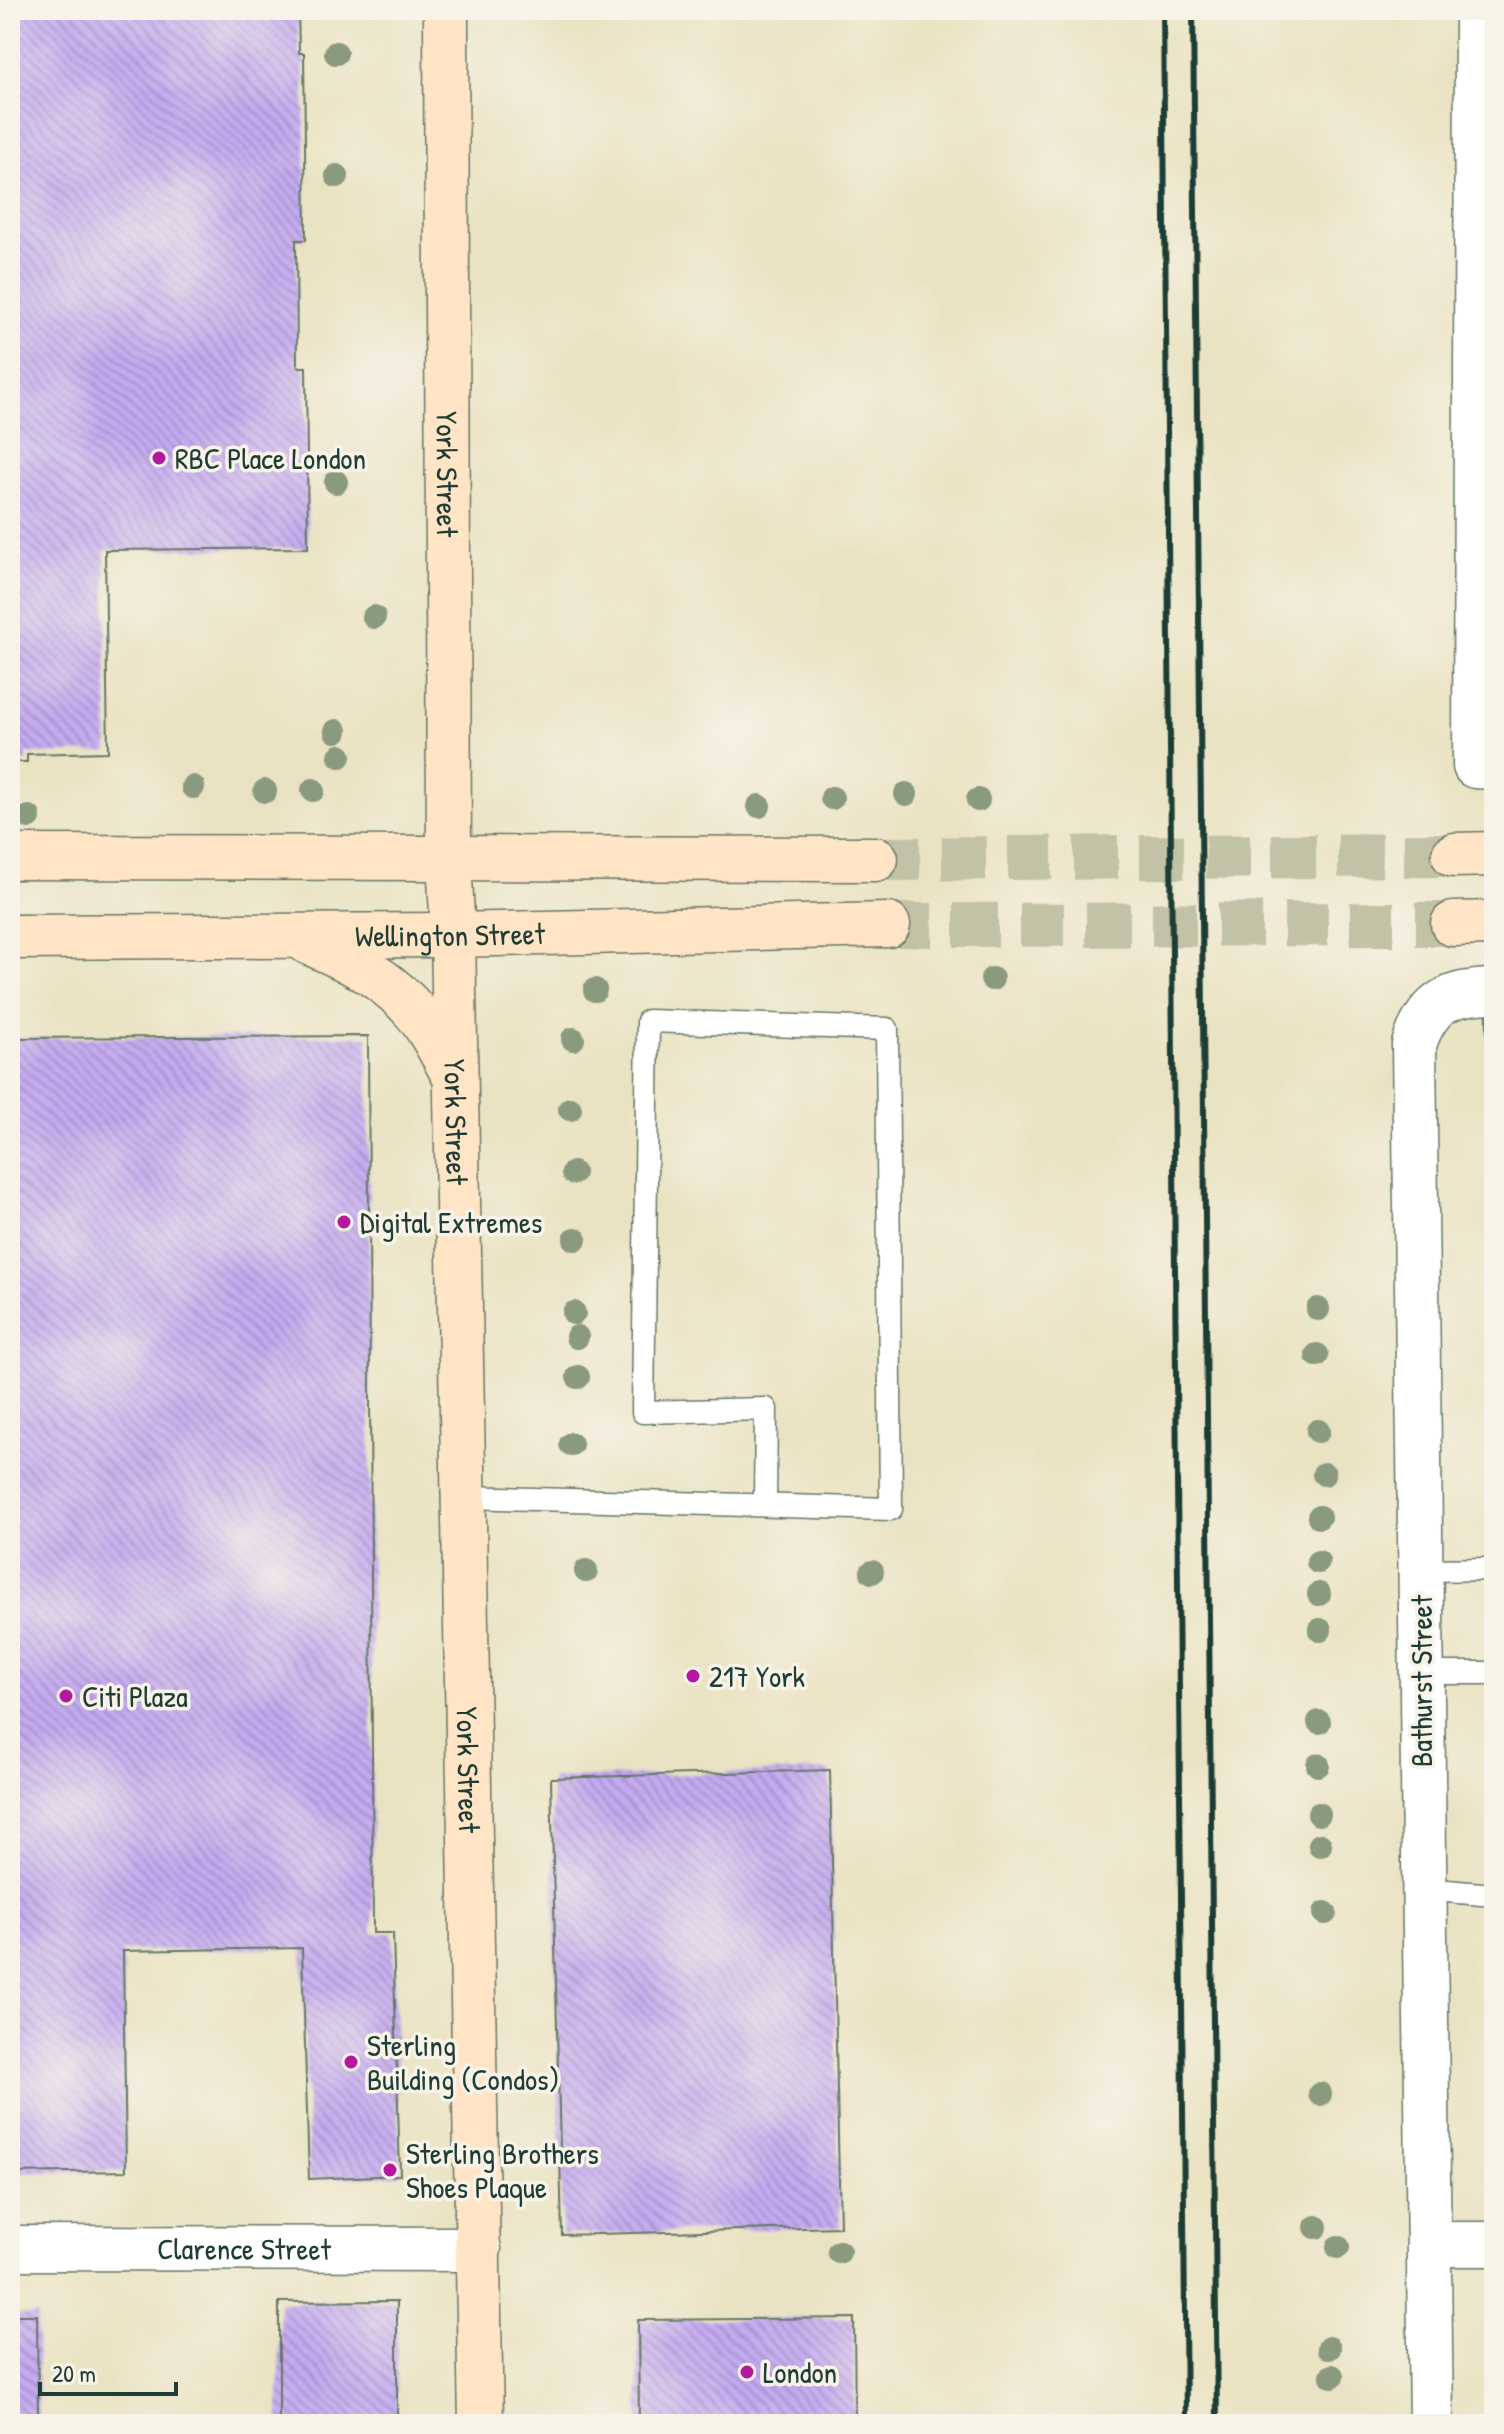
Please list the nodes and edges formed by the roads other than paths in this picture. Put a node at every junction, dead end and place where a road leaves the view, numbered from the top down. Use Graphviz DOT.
graph roads {
  1 [pos="446,10"];
  2 [pos="1477,10"];
  3 [pos="1494,767"];
  4 [pos="10,857"];
  5 [pos="449,859"];
  6 [pos="876,859"];
  7 [pos="888,925"];
  8 [pos="453,935"];
  9 [pos="295,936"];
  10 [pos="10,937"];
  11 [pos="1494,991"];
  12 [pos="455,1078"];
  13 [pos="464,1497"];
  14 [pos="765,1505"];
  15 [pos="1494,1569"];
  16 [pos="1421,1570"];
  17 [pos="1421,1673"];
  18 [pos="1494,1673"];
  19 [pos="1423,1889"];
  20 [pos="1494,1895"];
  21 [pos="1430,2244"];
  22 [pos="1494,2244"];
  23 [pos="10,2248"];
  24 [pos="479,2249"];
  25 [pos="481,2424"];
  26 [pos="1431,2424"];
  1 -- 5 [label="main road, York Street"];
  2 -- 3 [label="street"];
  4 -- 5 [label="main road"];
  5 -- 6 [label="main road"];
  5 -- 8 [label="main road, York Street"];
  7 -- 8 [label="main road, Wellington Street"];
  8 -- 9 [label="main road, Wellington Street"];
  8 -- 12 [label="main road, York Street"];
  9 -- 10 [label="main road, Wellington Street"];
  9 -- 12 [label="main road"];
  11 -- 16 [label="street, Bathurst Street"];
  12 -- 13 [label="main road, York Street"];
  13 -- 14 [label="lane"];
  13 -- 24 [label="main road, York Street"];
  14 -- 14 [label="lane"];
  15 -- 16 [label="lane"];
  16 -- 17 [label="street, Bathurst Street"];
  17 -- 18 [label="lane"];
  17 -- 19 [label="street, Bathurst Street"];
  19 -- 20 [label="lane"];
  19 -- 21 [label="street, Bathurst Street"];
  21 -- 22 [label="street"];
  21 -- 26 [label="street, Bathurst Street"];
  23 -- 24 [label="street, Clarence Street"];
  24 -- 25 [label="main road, York Street"];
}
